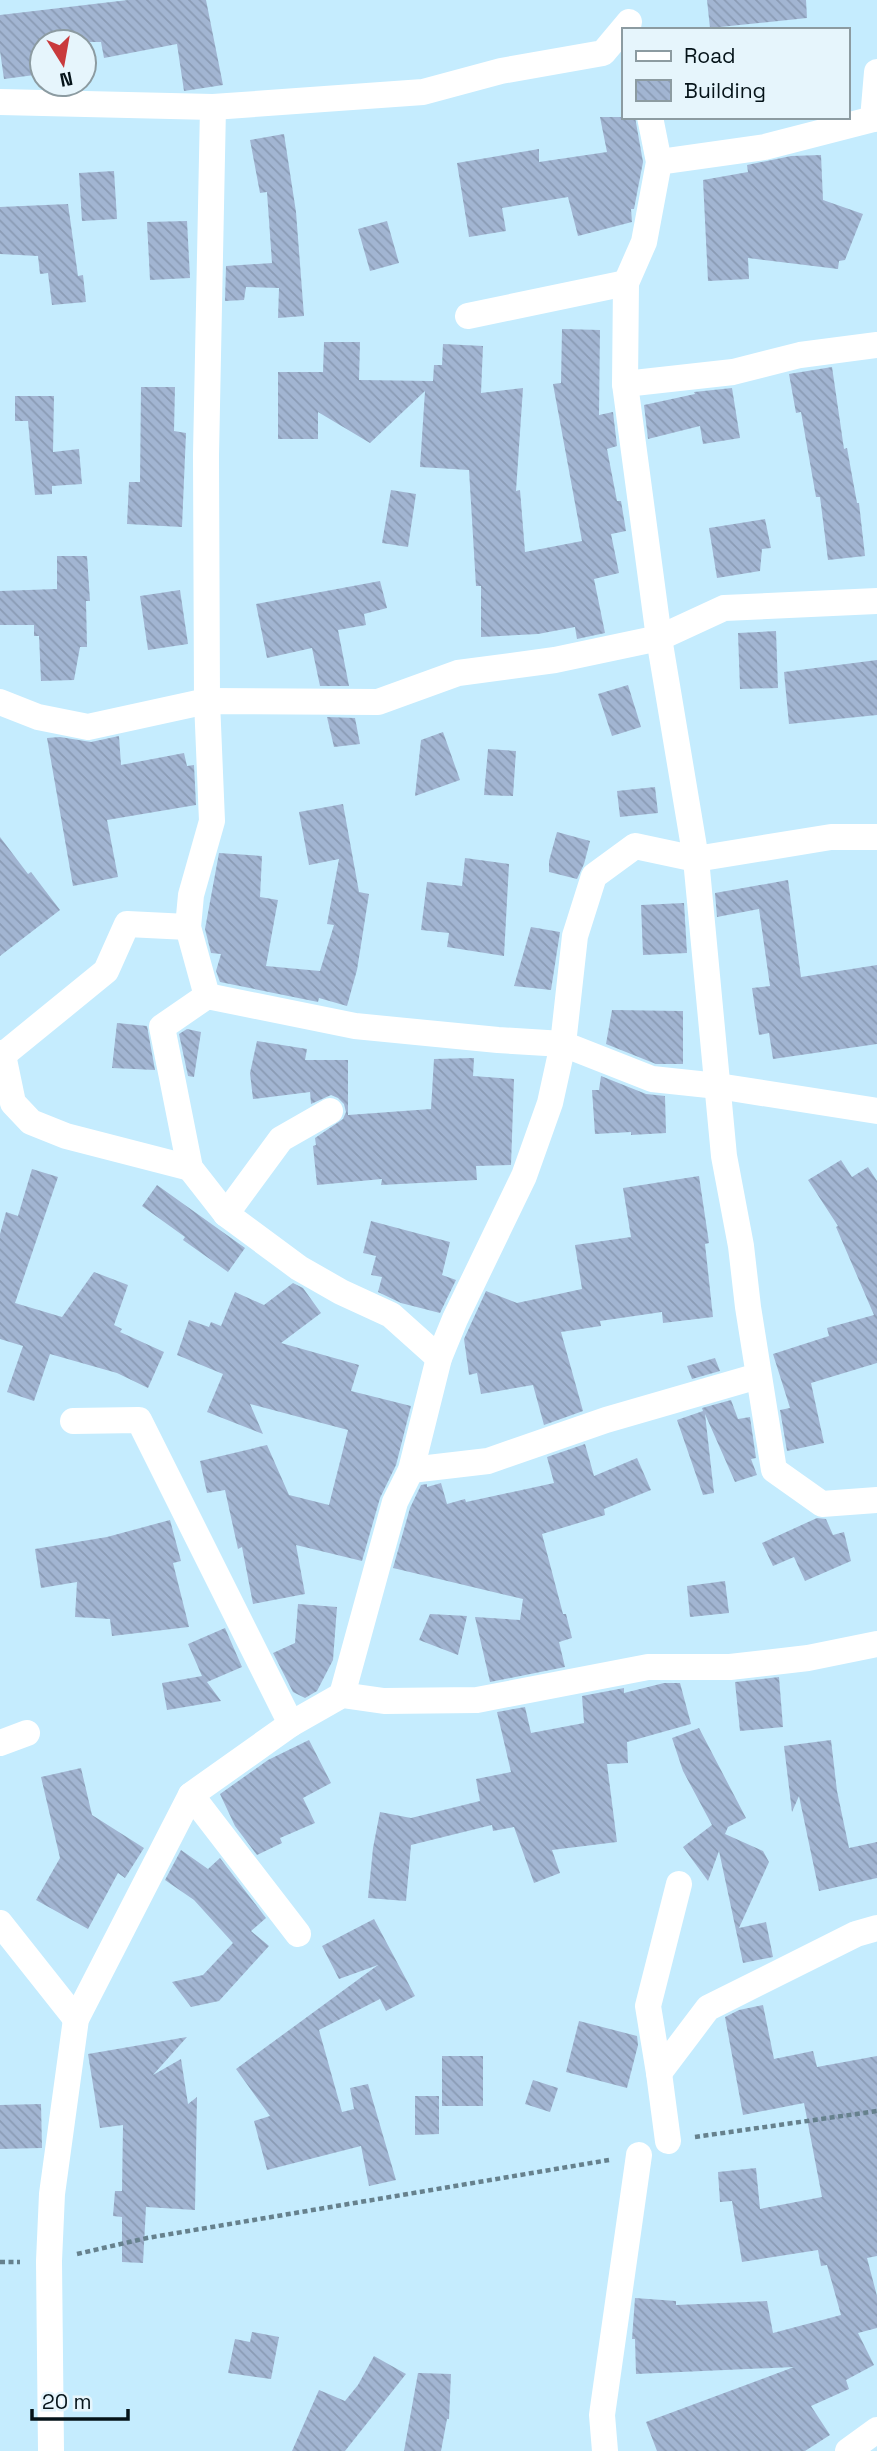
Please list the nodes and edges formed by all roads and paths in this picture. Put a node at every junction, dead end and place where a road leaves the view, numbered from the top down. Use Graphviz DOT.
graph roads {
  1 [pos="628,17"];
  2 [pos="877,72"];
  3 [pos="0,102"];
  4 [pos="213,107"];
  5 [pos="649,119"];
  6 [pos="875,119"];
  7 [pos="659,162"];
  8 [pos="626,283"];
  9 [pos="468,316"];
  10 [pos="877,345"];
  11 [pos="625,384"];
  12 [pos="877,601"];
  13 [pos="659,638"];
  14 [pos="207,701"];
  15 [pos="0,702"];
  16 [pos="877,837"];
  17 [pos="696,859"];
  18 [pos="188,927"];
  19 [pos="207,996"];
  20 [pos="563,1044"];
  21 [pos="2,1054"];
  22 [pos="718,1086"];
  23 [pos="330,1111"];
  24 [pos="877,1111"];
  25 [pos="190,1168"];
  26 [pos="226,1214"];
  27 [pos="439,1358"];
  28 [pos="758,1376"];
  29 [pos="73,1421"];
  30 [pos="411,1470"];
  31 [pos="877,1500"];
  32 [pos="877,1644"];
  33 [pos="342,1695"];
  34 [pos="291,1724"];
  35 [pos="26,1732"];
  36 [pos="0,1742"];
  37 [pos="191,1794"];
  38 [pos="679,1884"];
  39 [pos="0,1923"];
  40 [pos="877,1928"];
  41 [pos="298,1934"];
  42 [pos="76,2019"];
  43 [pos="659,2073"];
  44 [pos="877,2111"];
  45 [pos="668,2141"];
  46 [pos="639,2155"];
  47 [pos="49,2261"];
  48 [pos="877,2430"];
  49 [pos="51,2451"];
  50 [pos="605,2451"];
  51 [pos="848,2451"];
  1 -- 4 [label="street"];
  2 -- 6 [label="street"];
  3 -- 4 [label="street"];
  4 -- 14 [label="street"];
  5 -- 7 [label="street"];
  6 -- 7 [label="street"];
  7 -- 8 [label="street"];
  8 -- 9 [label="street"];
  8 -- 11 [label="street"];
  10 -- 11 [label="street"];
  11 -- 13 [label="street"];
  12 -- 13 [label="street"];
  13 -- 14 [label="street"];
  13 -- 17 [label="street"];
  14 -- 15 [label="street"];
  14 -- 18 [label="street"];
  16 -- 17 [label="street"];
  17 -- 20 [label="street"];
  17 -- 22 [label="street"];
  18 -- 19 [label="street"];
  18 -- 21 [label="street"];
  19 -- 20 [label="street"];
  19 -- 25 [label="street"];
  20 -- 22 [label="street"];
  20 -- 27 [label="street"];
  21 -- 25 [label="street"];
  22 -- 24 [label="street"];
  22 -- 28 [label="street"];
  23 -- 26 [label="street"];
  25 -- 26 [label="street"];
  26 -- 27 [label="street"];
  27 -- 30 [label="street"];
  28 -- 30 [label="street"];
  28 -- 31 [label="street"];
  29 -- 34 [label="street"];
  30 -- 33 [label="street"];
  32 -- 33 [label="street"];
  33 -- 34 [label="street"];
  34 -- 37 [label="street"];
  35 -- 36 [label="street"];
  37 -- 41 [label="street"];
  37 -- 42 [label="street"];
  38 -- 43 [label="street"];
  39 -- 42 [label="street"];
  40 -- 43 [label="street"];
  42 -- 47 [label="street"];
  43 -- 45 [label="street"];
  44 -- 45 [label="path"];
  46 -- 47 [label="path"];
  46 -- 50 [label="street"];
  47 -- 49 [label="street"];
  48 -- 51 [label="street"];
}
